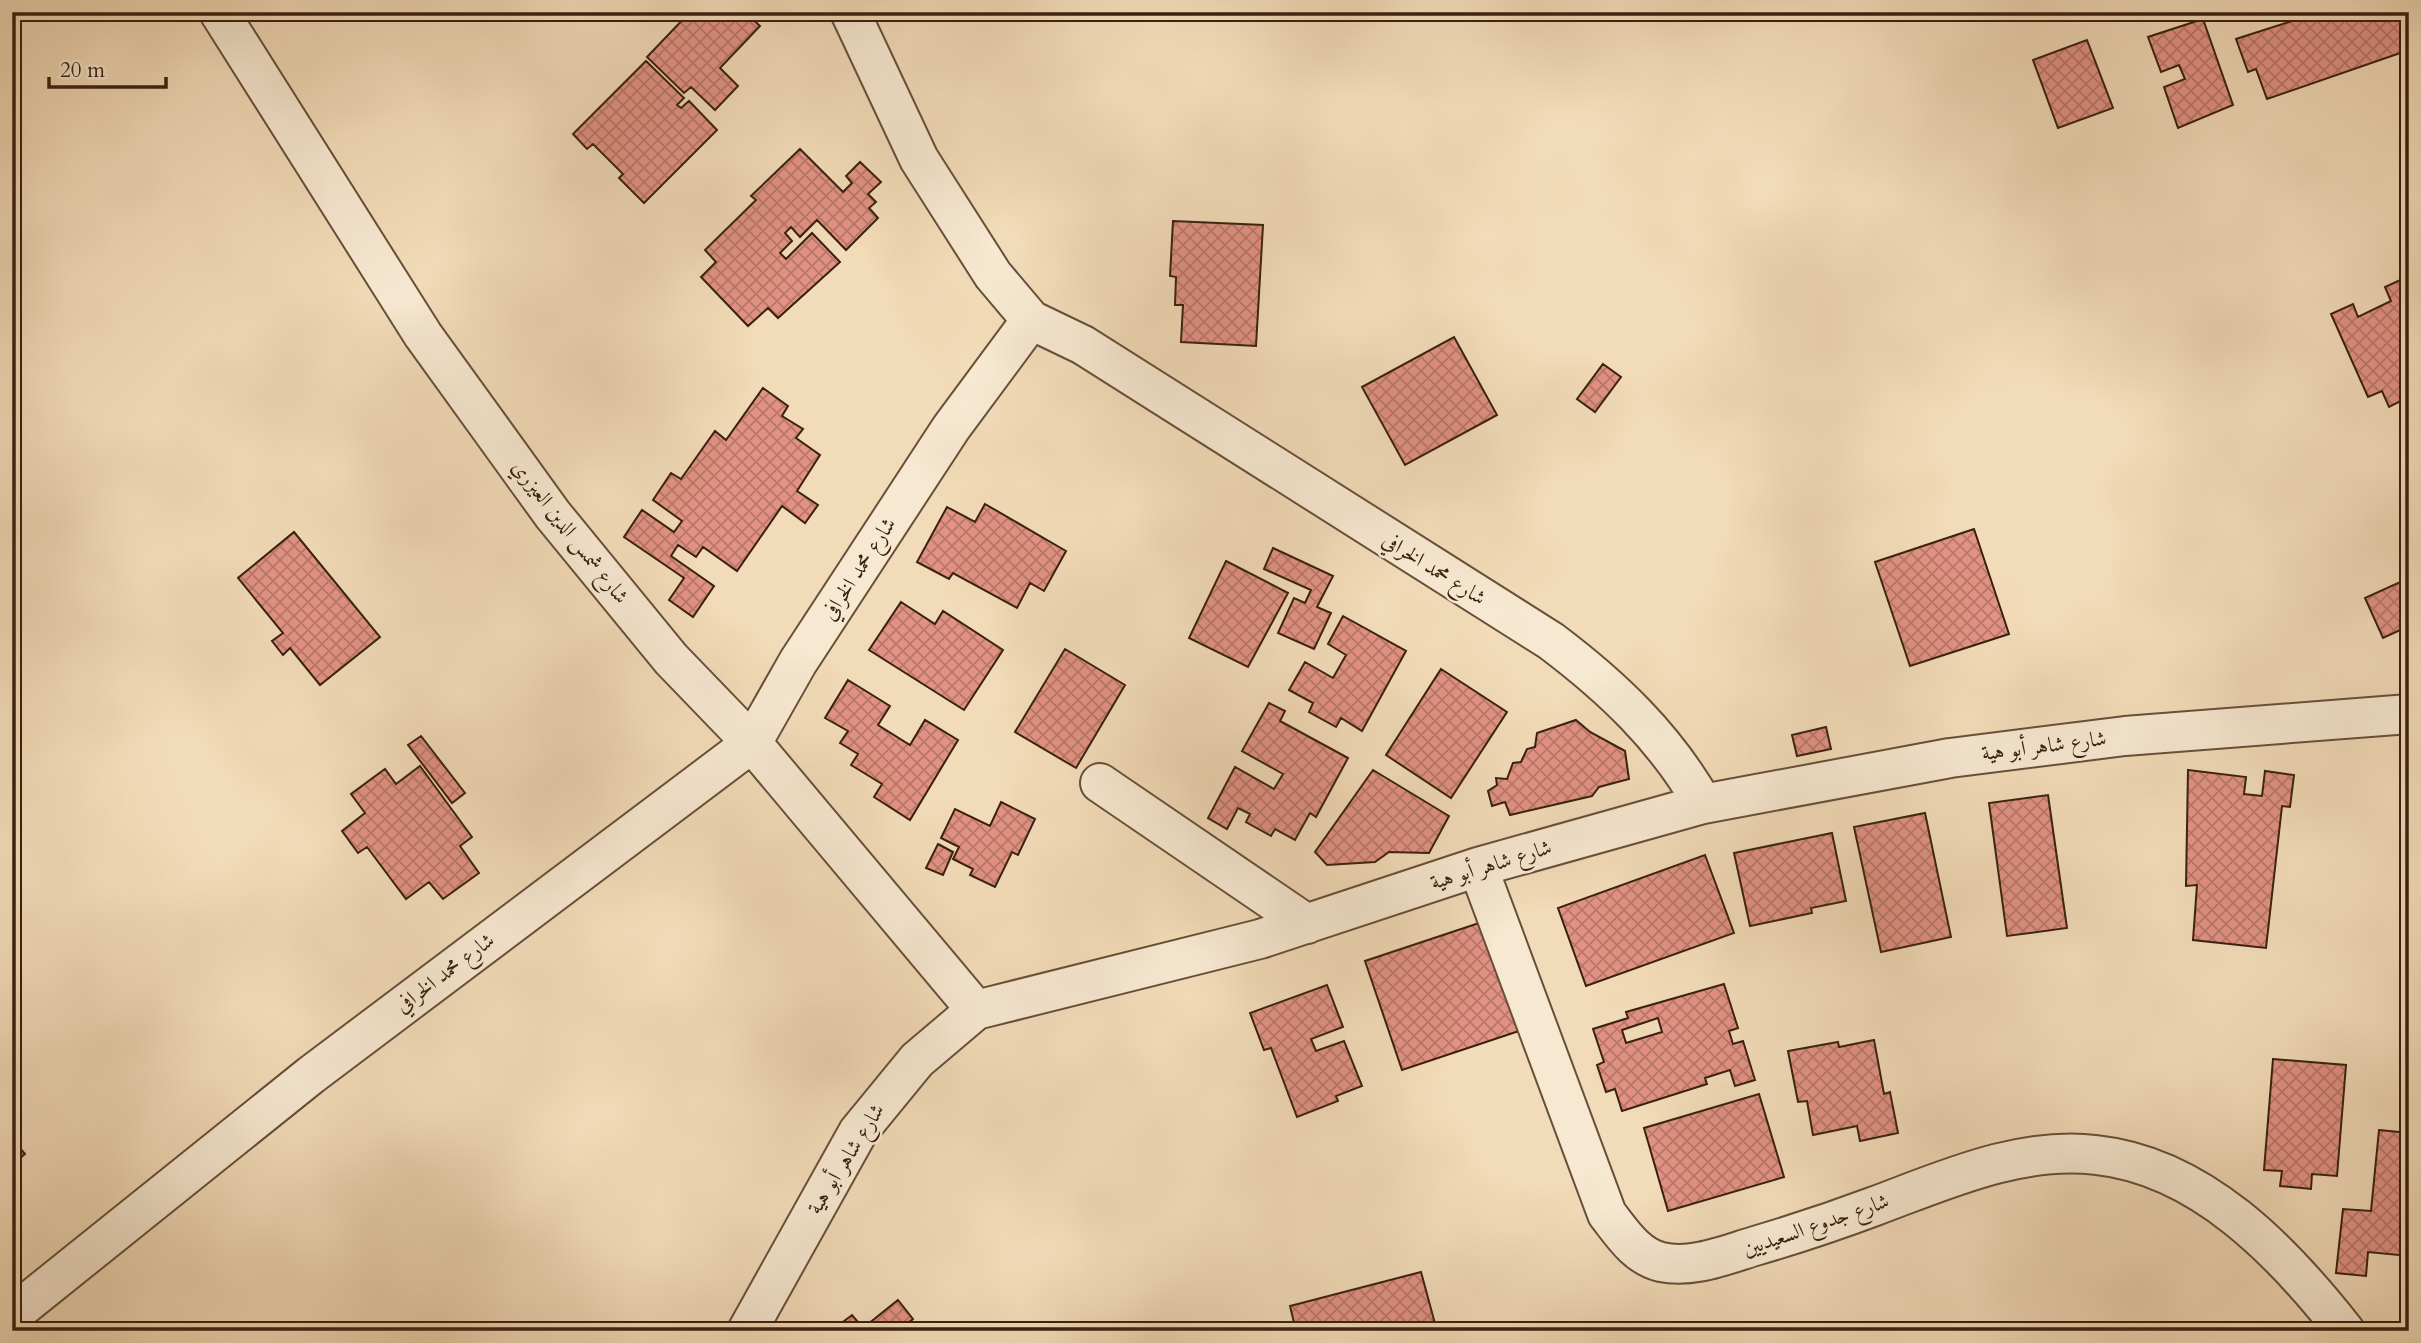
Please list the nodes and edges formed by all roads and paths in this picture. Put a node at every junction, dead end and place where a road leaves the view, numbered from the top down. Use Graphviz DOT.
graph roads {
  1 [pos="219,12"];
  2 [pos="850,12"];
  3 [pos="1031,320"];
  4 [pos="2409,714"];
  5 [pos="752,743"];
  6 [pos="1100,782"];
  7 [pos="1703,804"];
  8 [pos="1478,867"];
  9 [pos="1307,924"];
  10 [pos="976,1010"];
  11 [pos="12,1315"];
  12 [pos="747,1331"];
  13 [pos="2345,1331"];
  1 -- 5 [label="street, شارع شمس الدين العيزري"];
  2 -- 3 [label="street"];
  3 -- 5 [label="street, شارع محمد الخرافي"];
  3 -- 7 [label="street, شارع محمد الخرافي"];
  4 -- 7 [label="street, شارع شاهر أبو هية"];
  5 -- 10 [label="street, شارع شمس الدين العيزري"];
  5 -- 11 [label="street, شارع محمد الخرافي"];
  6 -- 9 [label="street"];
  7 -- 8 [label="street, شارع شاهر أبو هية"];
  8 -- 9 [label="street, شارع شاهر أبو هية"];
  8 -- 13 [label="street, شارع جدوع السعيديين"];
  9 -- 10 [label="street, شارع شاهر أبو هية"];
  10 -- 12 [label="street, شارع شاهر أبو هية"];
}
